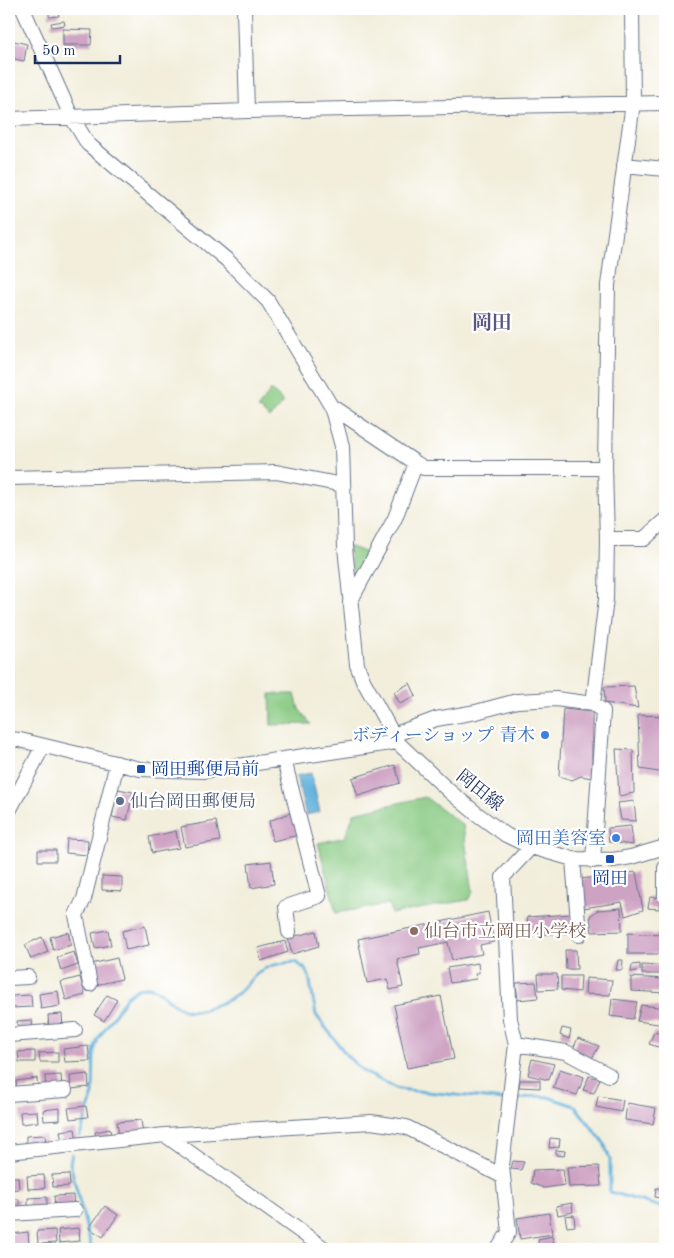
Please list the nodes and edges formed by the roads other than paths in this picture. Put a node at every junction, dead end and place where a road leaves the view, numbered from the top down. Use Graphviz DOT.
graph roads {
  1 [pos="23,9"];
  2 [pos="244,9"];
  3 [pos="632,9"];
  4 [pos="633,103"];
  5 [pos="665,103"];
  6 [pos="247,111"];
  7 [pos="72,118"];
  8 [pos="9,120"];
  9 [pos="624,165"];
  10 [pos="665,169"];
  11 [pos="331,406"];
  12 [pos="416,464"];
  13 [pos="605,468"];
  14 [pos="9,478"];
  15 [pos="343,485"];
  16 [pos="665,520"];
  17 [pos="607,539"];
  18 [pos="350,602"];
  19 [pos="593,704"];
  20 [pos="395,738"];
  21 [pos="9,739"];
  22 [pos="43,746"];
  23 [pos="284,760"];
  24 [pos="117,764"];
  25 [pos="9,811"];
  26 [pos="531,847"];
  27 [pos="665,847"];
  28 [pos="573,859"];
  29 [pos="593,860"];
  30 [pos="665,868"];
  31 [pos="665,898"];
  32 [pos="289,932"];
  33 [pos="579,935"];
  34 [pos="28,977"];
  35 [pos="9,978"];
  36 [pos="90,984"];
  37 [pos="74,1030"];
  38 [pos="9,1035"];
  39 [pos="516,1044"];
  40 [pos="609,1075"];
  41 [pos="65,1090"];
  42 [pos="9,1094"];
  43 [pos="165,1135"];
  44 [pos="9,1148"];
  45 [pos="502,1176"];
  46 [pos="75,1210"];
  47 [pos="9,1214"];
  48 [pos="325,1249"];
  49 [pos="498,1249"];
  1 -- 7 [label="street"];
  2 -- 6 [label="street"];
  3 -- 4 [label="street"];
  4 -- 5 [label="street"];
  4 -- 6 [label="street"];
  4 -- 9 [label="street"];
  6 -- 7 [label="street"];
  7 -- 8 [label="street"];
  7 -- 11 [label="street"];
  9 -- 10 [label="street"];
  9 -- 13 [label="street"];
  11 -- 12 [label="street"];
  11 -- 15 [label="street, 岡田線"];
  12 -- 13 [label="street"];
  12 -- 18 [label="street"];
  13 -- 17 [label="street"];
  14 -- 15 [label="street"];
  15 -- 18 [label="street, 岡田線"];
  16 -- 17 [label="street"];
  17 -- 19 [label="street"];
  18 -- 20 [label="street, 岡田線"];
  19 -- 20 [label="street"];
  19 -- 29 [label="street"];
  20 -- 23 [label="street"];
  20 -- 26 [label="street, 岡田線"];
  21 -- 22 [label="street"];
  22 -- 24 [label="street"];
  22 -- 25 [label="street"];
  23 -- 24 [label="street"];
  23 -- 32 [label="street"];
  24 -- 36 [label="street"];
  26 -- 28 [label="street, 岡田線"];
  26 -- 39 [label="street"];
  27 -- 29 [label="street, 岡田線"];
  28 -- 29 [label="street, 岡田線"];
  28 -- 33 [label="street"];
  30 -- 31 [label="street"];
  34 -- 35 [label="street"];
  37 -- 38 [label="street"];
  39 -- 40 [label="street"];
  39 -- 45 [label="street"];
  41 -- 42 [label="street"];
  43 -- 44 [label="street"];
  43 -- 45 [label="street"];
  43 -- 48 [label="street"];
  45 -- 49 [label="street"];
  46 -- 47 [label="street"];
}
